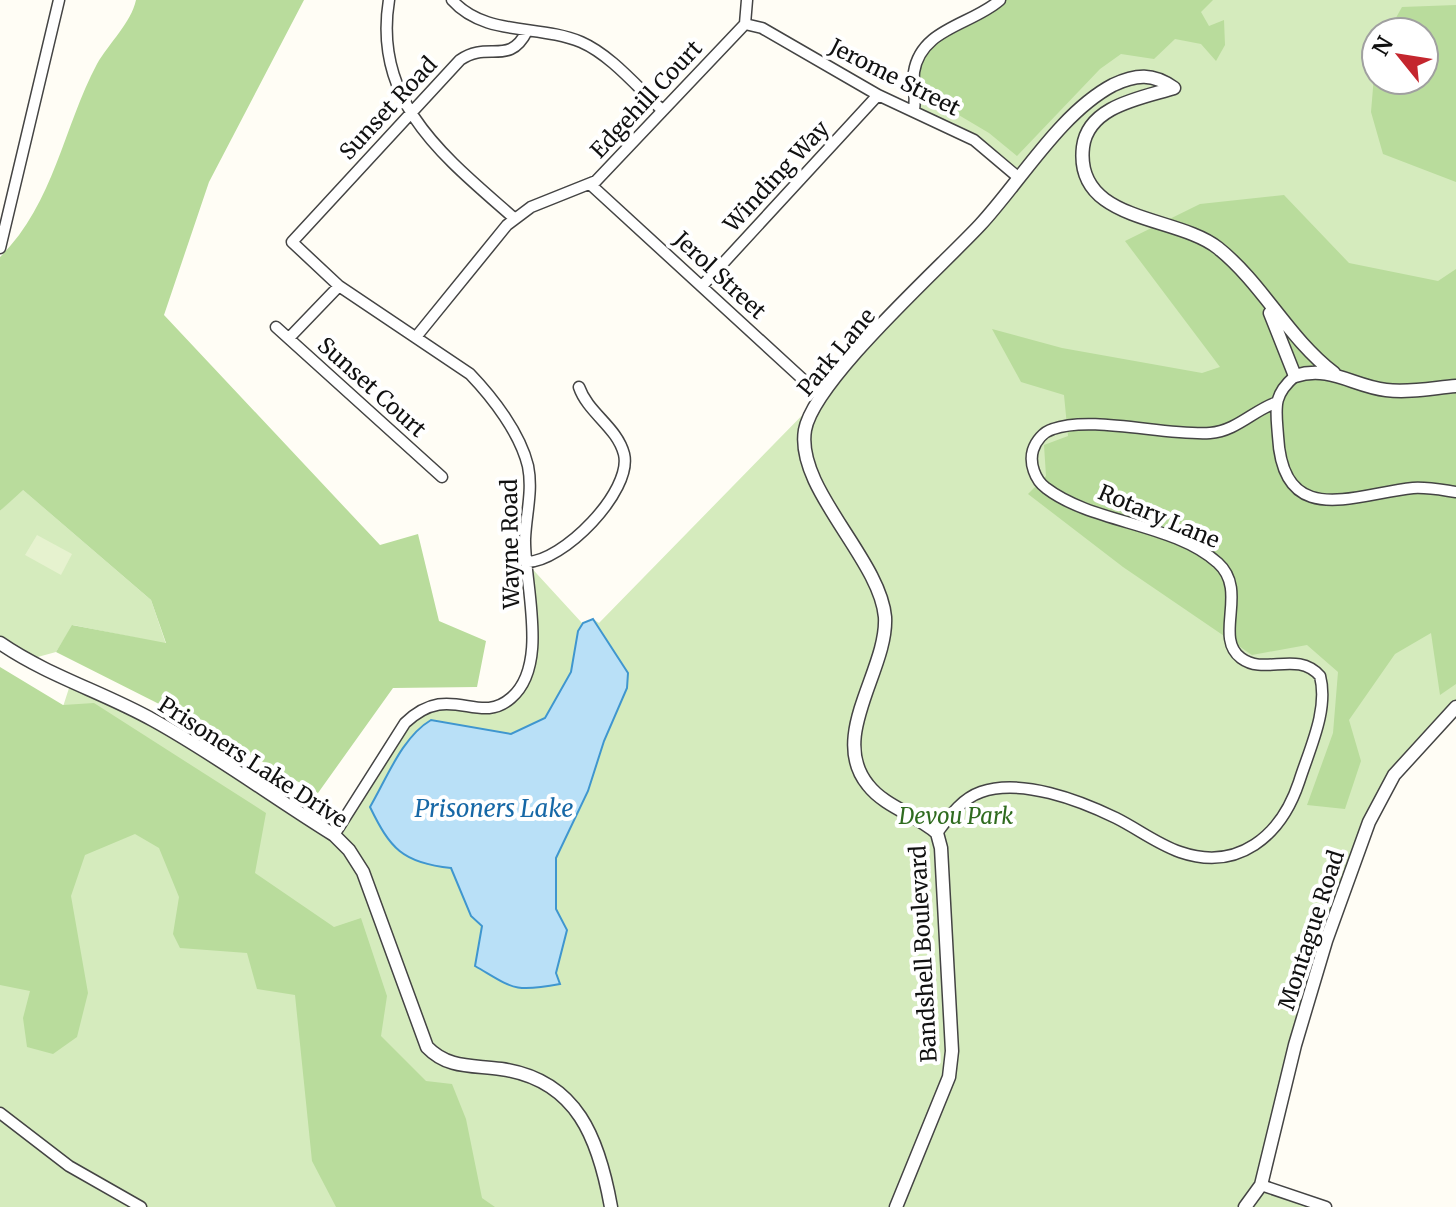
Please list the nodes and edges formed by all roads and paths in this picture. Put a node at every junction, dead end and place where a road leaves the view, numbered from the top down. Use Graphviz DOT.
graph roads {
  1 [pos="59,0"];
  2 [pos="389,0"];
  3 [pos="452,0"];
  4 [pos="747,0"];
  5 [pos="1000,0"];
  6 [pos="745,24"];
  7 [pos="527,31"];
  8 [pos="878,95"];
  9 [pos="662,110"];
  10 [pos="914,110"];
  11 [pos="410,114"];
  12 [pos="1019,178"];
  13 [pos="591,185"];
  14 [pos="515,219"];
  15 [pos="292,242"];
  16 [pos="0,248"];
  17 [pos="703,285"];
  18 [pos="339,286"];
  19 [pos="1266,302"];
  20 [pos="276,327"];
  21 [pos="416,337"];
  22 [pos="289,338"];
  23 [pos="1334,373"];
  24 [pos="1295,376"];
  25 [pos="1456,386"];
  26 [pos="579,387"];
  27 [pos="821,396"];
  28 [pos="1275,403"];
  29 [pos="442,477"];
  30 [pos="1456,492"];
  31 [pos="526,562"];
  32 [pos="0,643"];
  33 [pos="1456,707"];
  34 [pos="937,833"];
  35 [pos="334,835"];
  36 [pos="0,1113"];
  37 [pos="1259,1188"];
  38 [pos="141,1207"];
  39 [pos="611,1207"];
  40 [pos="896,1207"];
  41 [pos="1245,1207"];
  42 [pos="1259,1207"];
  43 [pos="1326,1207"];
  1 -- 16 [label="street"];
  2 -- 11 [label="street"];
  3 -- 7 [label="street"];
  4 -- 6 [label="street"];
  5 -- 10 [label="street"];
  6 -- 8 [label="street, Jerome Street"];
  6 -- 9 [label="street, Edgehill Court"];
  7 -- 9 [label="street"];
  7 -- 11 [label="street, Sunset Road"];
  8 -- 10 [label="street, Jerome Street"];
  8 -- 17 [label="street, Winding Way"];
  9 -- 13 [label="street, Edgehill Court"];
  10 -- 12 [label="street, Jerome Street"];
  11 -- 14 [label="street"];
  11 -- 15 [label="street, Sunset Road"];
  12 -- 19 [label="street, Park Lane"];
  12 -- 27 [label="street, Park Lane"];
  13 -- 14 [label="street, Edgehill Court"];
  13 -- 17 [label="street, Jerol Street"];
  14 -- 21 [label="street, Edgehill Court"];
  15 -- 18 [label="street, Wayne Road"];
  17 -- 27 [label="street, Jerol Street"];
  18 -- 21 [label="street, Wayne Road"];
  18 -- 22 [label="street"];
  19 -- 23 [label="street"];
  19 -- 24 [label="street"];
  20 -- 22 [label="street, Sunset Court"];
  21 -- 31 [label="street, Wayne Road"];
  22 -- 29 [label="street, Sunset Court"];
  23 -- 24 [label="street"];
  23 -- 25 [label="street"];
  24 -- 28 [label="street"];
  26 -- 31 [label="street"];
  27 -- 34 [label="street, Park Lane"];
  28 -- 30 [label="street"];
  28 -- 34 [label="street, Rotary Lane"];
  31 -- 35 [label="street, Wayne Road"];
  32 -- 35 [label="street, Prisoners Lake Drive"];
  33 -- 37 [label="street, Montague Road"];
  34 -- 40 [label="street, Bandshell Boulevard"];
  35 -- 39 [label="street, Prisoners Lake Drive"];
  36 -- 38 [label="street"];
  37 -- 41 [label="street, Montague Road"];
  37 -- 42 [label="street, Montague Road"];
  37 -- 43 [label="street"];
}
